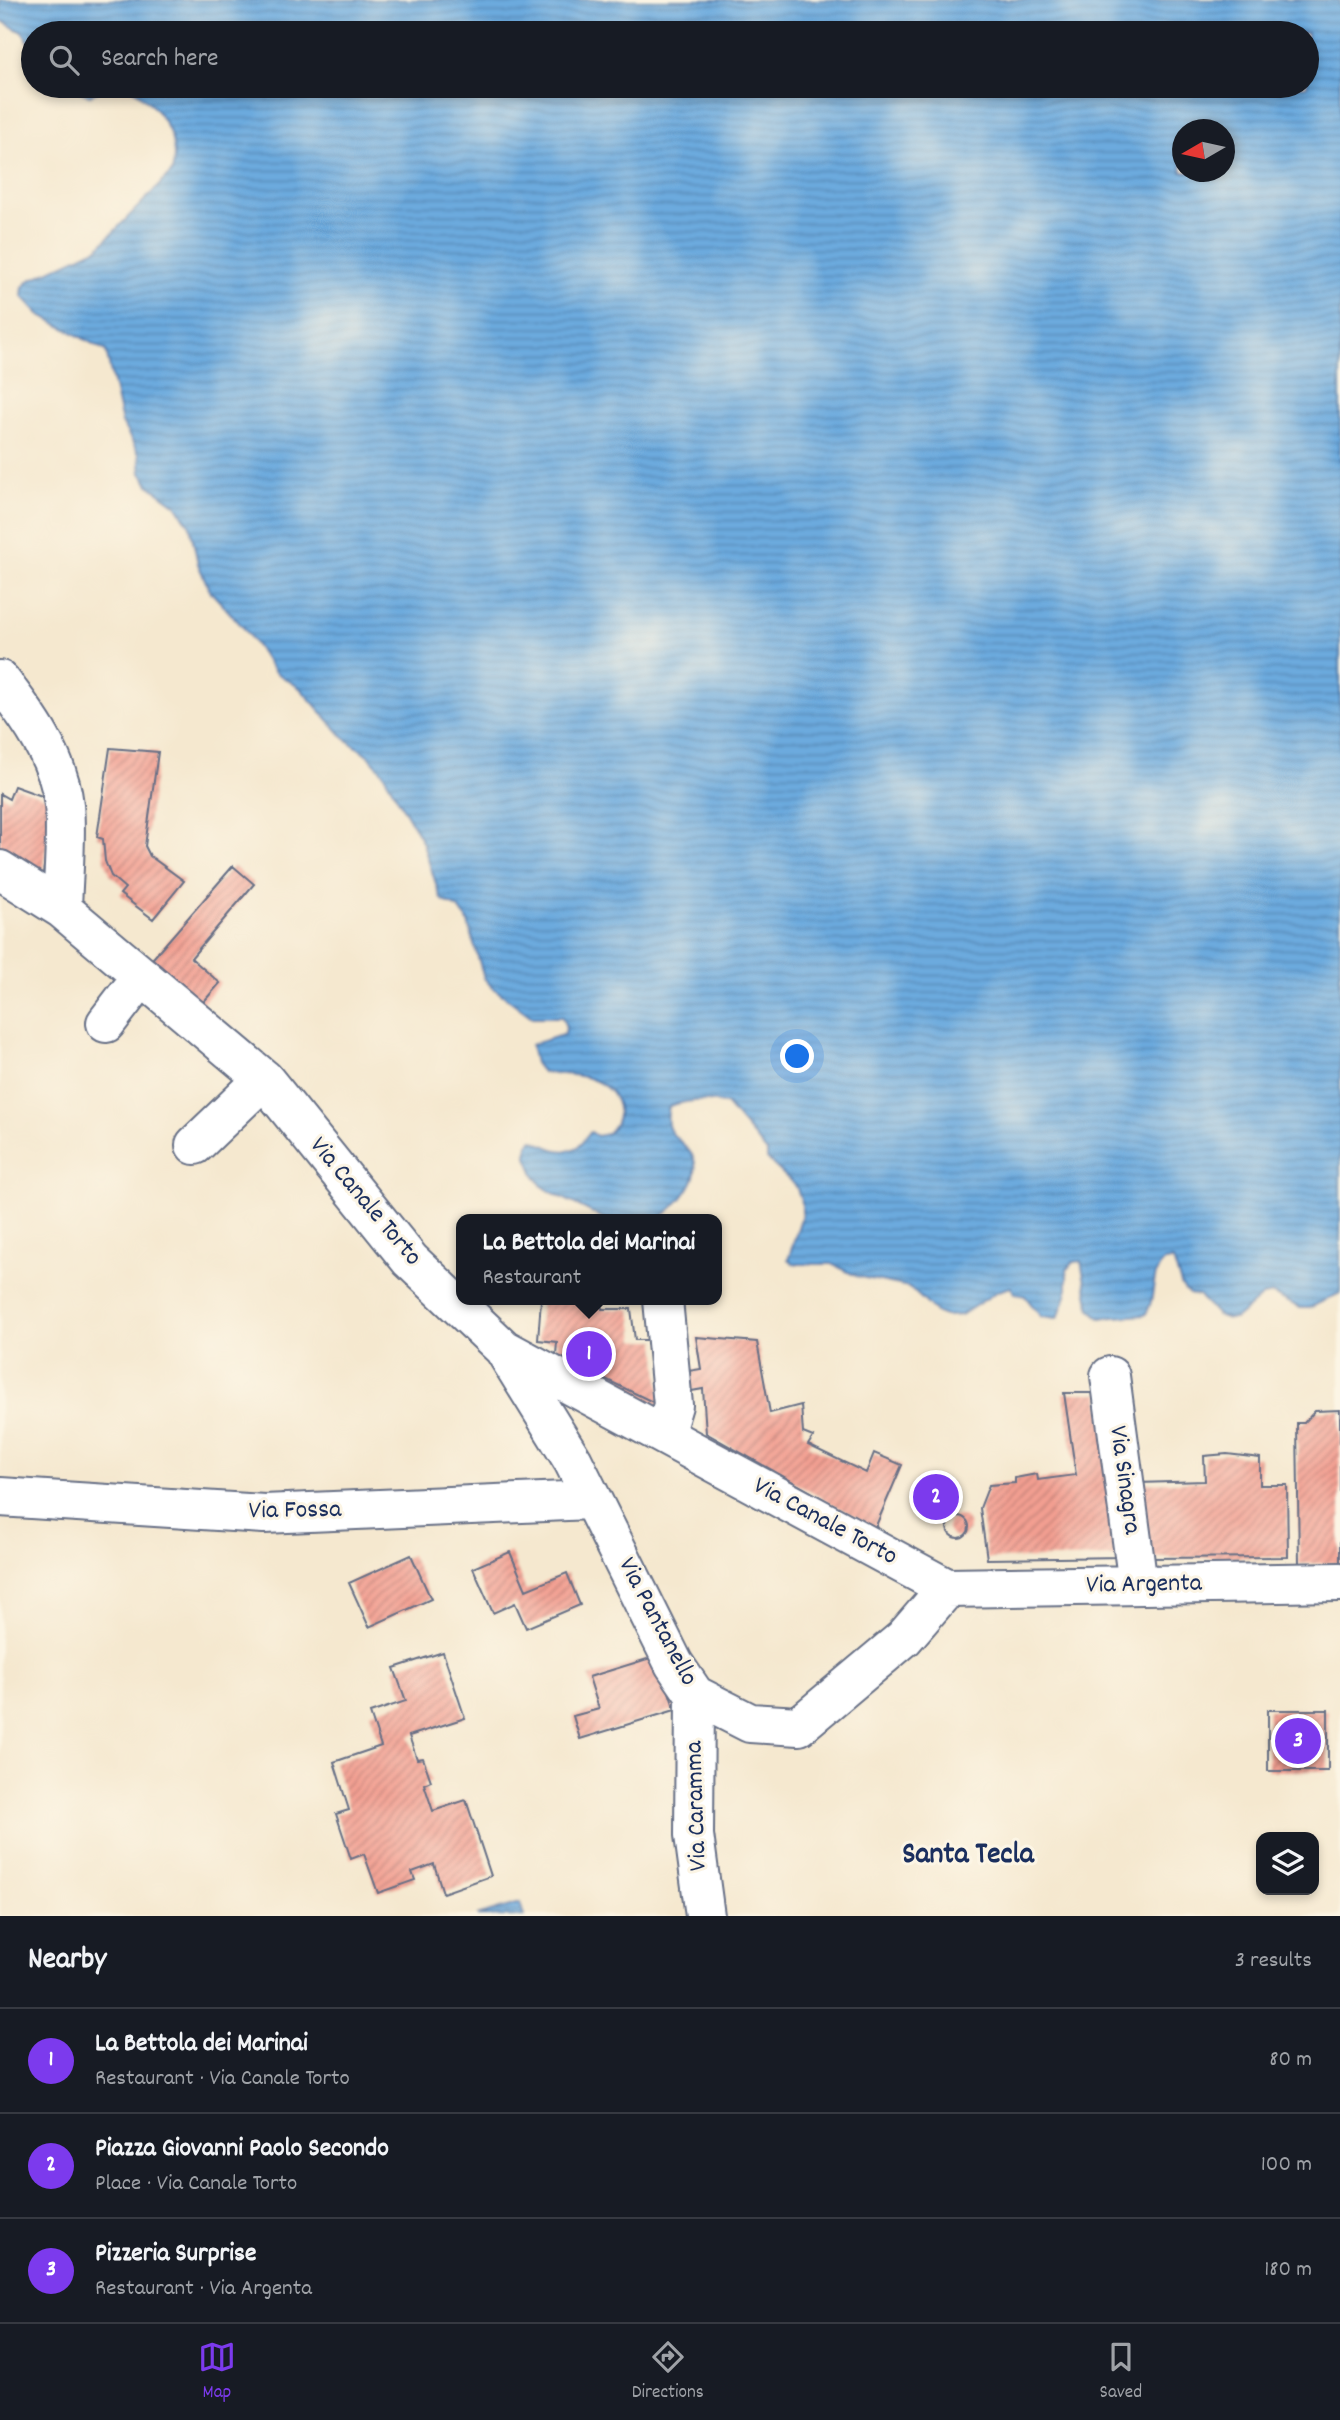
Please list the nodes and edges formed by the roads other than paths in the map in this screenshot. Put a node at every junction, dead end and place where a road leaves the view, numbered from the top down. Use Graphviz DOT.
graph roads {
  1 [pos="0,680"];
  2 [pos="0,870"];
  3 [pos="62,909"];
  4 [pos="142,976"];
  5 [pos="106,1023"];
  6 [pos="264,1079"];
  7 [pos="195,1145"];
  8 [pos="456,1304"];
  9 [pos="458,1305"];
  10 [pos="663,1305"];
  11 [pos="504,1349"];
  12 [pos="1110,1376"];
  13 [pos="664,1435"];
  14 [pos="0,1497"];
  15 [pos="590,1500"];
  16 [pos="1340,1582"];
  17 [pos="1138,1585"];
  18 [pos="947,1588"];
  19 [pos="695,1695"];
  20 [pos="705,1916"];
  1 -- 3 [label="street"];
  2 -- 3 [label="street, Via Canale Torto"];
  3 -- 4 [label="street, Via Canale Torto"];
  4 -- 5 [label="street"];
  4 -- 6 [label="street, Via Canale Torto"];
  6 -- 7 [label="street"];
  6 -- 8 [label="street, Via Canale Torto"];
  9 -- 11 [label="street, Via Canale Torto"];
  10 -- 13 [label="street"];
  11 -- 13 [label="street, Via Canale Torto"];
  11 -- 15 [label="street, Via Pantanello"];
  12 -- 17 [label="street, Via Sinagra"];
  13 -- 18 [label="street, Via Canale Torto"];
  14 -- 15 [label="street, Via Fossa"];
  15 -- 19 [label="street, Via Pantanello"];
  16 -- 17 [label="street, Via Argenta"];
  17 -- 18 [label="street, Via Argenta"];
  18 -- 19 [label="street, Via Pantanello"];
  19 -- 20 [label="street, Via Caramma"];
}
